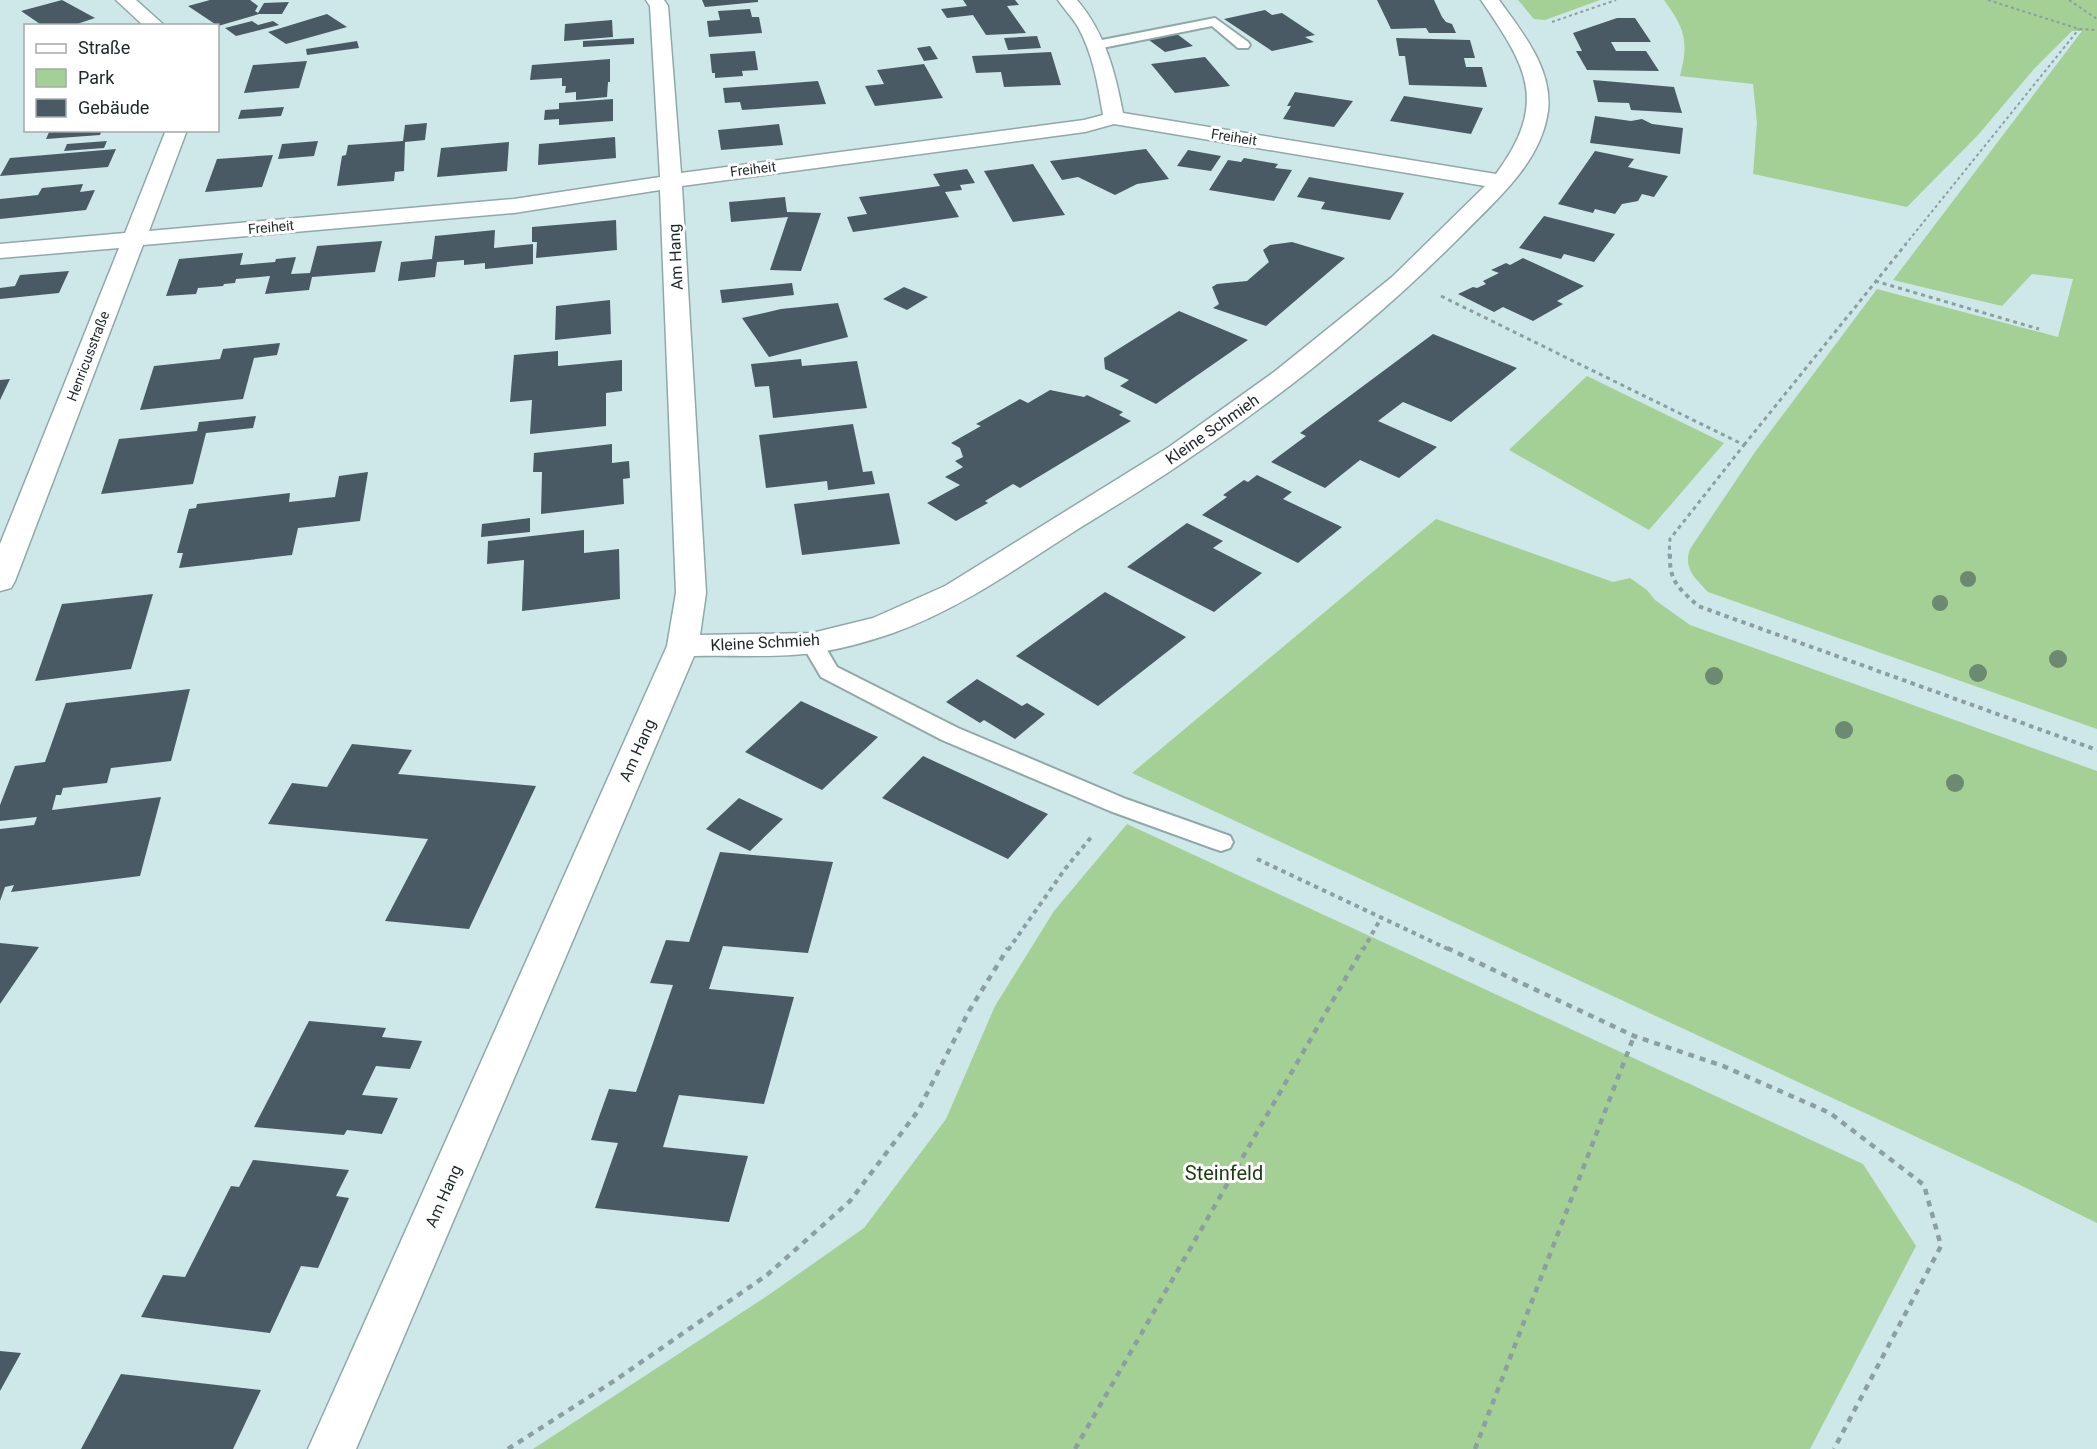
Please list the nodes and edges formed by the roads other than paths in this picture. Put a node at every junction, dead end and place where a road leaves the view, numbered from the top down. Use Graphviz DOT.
graph roads {
  1 [pos="125,0"];
  2 [pos="655,0"];
  3 [pos="1067,0"];
  4 [pos="1490,0"];
  5 [pos="154,24"];
  6 [pos="1097,45"];
  7 [pos="1243,45"];
  8 [pos="1114,118"];
  9 [pos="176,132"];
  10 [pos="671,182"];
  11 [pos="1502,182"];
  12 [pos="134,240"];
  13 [pos="0,252"];
  14 [pos="0,581"];
  15 [pos="813,643"];
  16 [pos="683,646"];
  17 [pos="1221,842"];
  18 [pos="332,1449"];
  1 -- 5 [label="street"];
  2 -- 10 [label="street, Am Hang"];
  3 -- 6 [label="street"];
  4 -- 11 [label="street, Kleine Schmieh"];
  6 -- 7 [label="lane"];
  6 -- 8 [label="street"];
  8 -- 10 [label="street, Freiheit"];
  8 -- 11 [label="street, Freiheit"];
  9 -- 12 [label="street, Henricusstraße"];
  10 -- 12 [label="street, Freiheit"];
  10 -- 16 [label="street, Am Hang"];
  11 -- 15 [label="street, Kleine Schmieh"];
  12 -- 13 [label="street, Freiheit"];
  12 -- 14 [label="street, Henricusstraße"];
  15 -- 16 [label="street, Kleine Schmieh"];
  15 -- 17 [label="lane"];
  16 -- 18 [label="street, Am Hang"];
}
